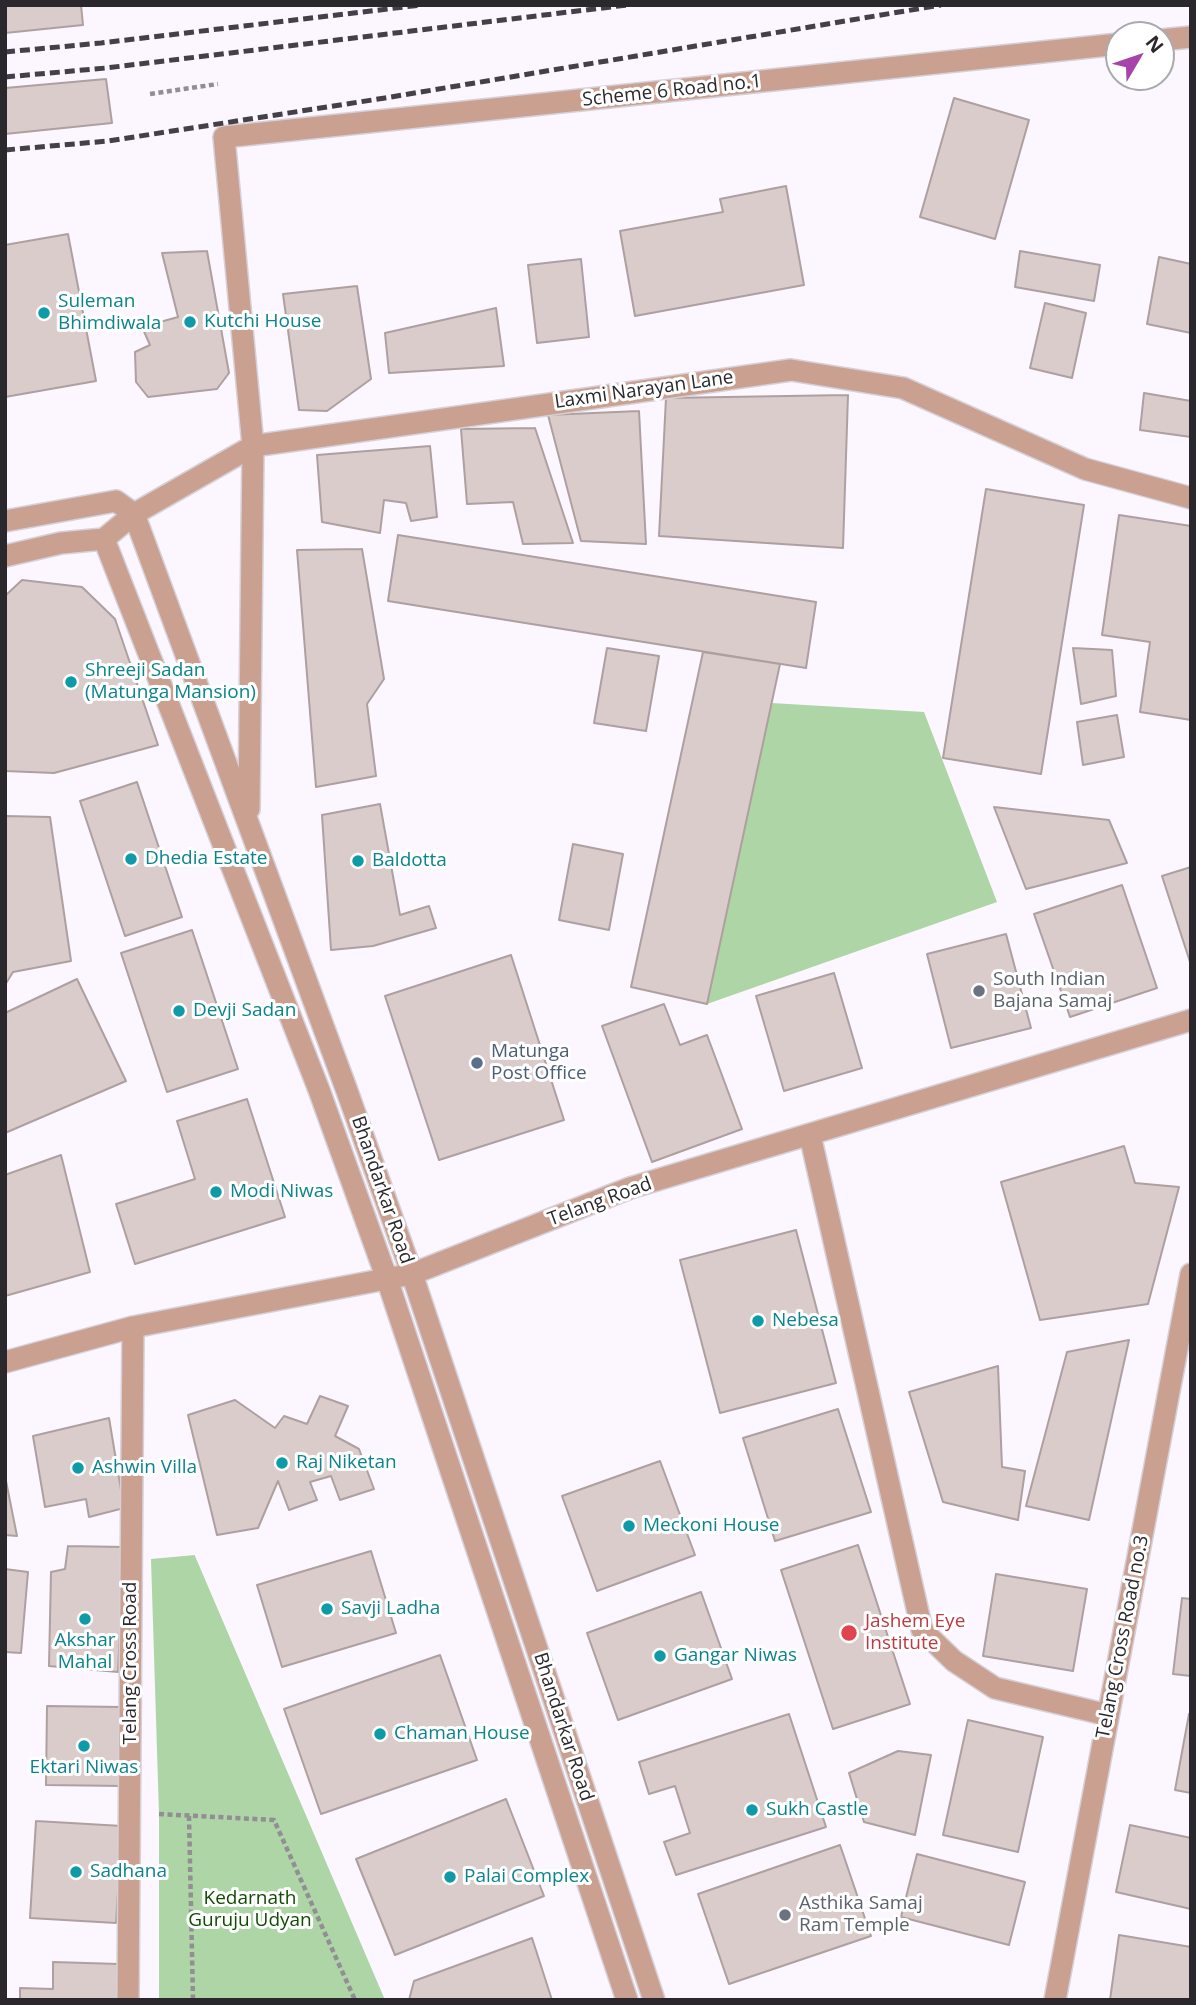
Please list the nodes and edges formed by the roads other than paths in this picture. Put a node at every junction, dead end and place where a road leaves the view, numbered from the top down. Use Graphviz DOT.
graph roads {
  1 [pos="1105,45"];
  2 [pos="253,446"];
  3 [pos="1191,498"];
  4 [pos="134,514"];
  5 [pos="5,521"];
  6 [pos="104,539"];
  7 [pos="5,556"];
  8 [pos="249,822"];
  9 [pos="1191,1020"];
  10 [pos="810,1135"];
  11 [pos="412,1274"];
  12 [pos="1191,1274"];
  13 [pos="387,1279"];
  14 [pos="133,1327"];
  15 [pos="5,1362"];
  16 [pos="1108,1715"];
  17 [pos="128,2000"];
  18 [pos="627,2000"];
  19 [pos="654,2000"];
  20 [pos="1055,2000"];
  1 -- 2 [label="street, Scheme 6 Road no.1"];
  2 -- 3 [label="street, Laxmi Narayan Lane"];
  2 -- 4 [label="street, Laxmi Narayan Lane"];
  2 -- 8 [label="street"];
  4 -- 5 [label="street"];
  4 -- 6 [label="street, Laxmi Narayan Lane"];
  4 -- 8 [label="street, Bhandarkar Road"];
  6 -- 7 [label="street"];
  6 -- 13 [label="street, Bhandarkar Road"];
  8 -- 11 [label="street, Bhandarkar Road"];
  9 -- 10 [label="street, Telang Road"];
  10 -- 11 [label="street, Telang Road"];
  10 -- 16 [label="street"];
  11 -- 13 [label="street, Telang Road"];
  11 -- 19 [label="street, Bhandarkar Road"];
  12 -- 16 [label="street, Telang Cross Road no.3"];
  13 -- 14 [label="street, Telang Road"];
  13 -- 18 [label="street, Bhandarkar Road"];
  14 -- 15 [label="street, Telang Road"];
  14 -- 17 [label="street, Telang Cross Road"];
  16 -- 20 [label="street, Telang Cross Road no.3"];
}
